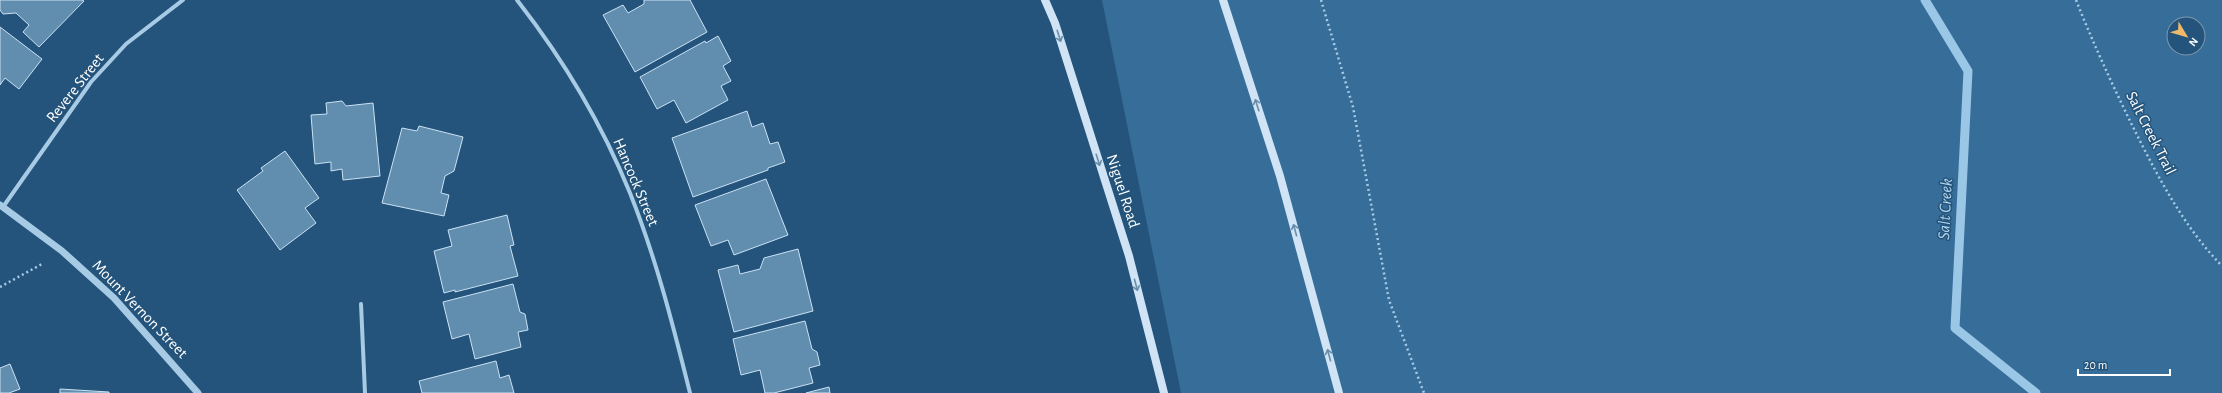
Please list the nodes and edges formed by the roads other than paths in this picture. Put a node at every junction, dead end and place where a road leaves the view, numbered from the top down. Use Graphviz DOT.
graph roads {
  1 [pos="183,0"];
  2 [pos="517,0"];
  3 [pos="1045,0"];
  4 [pos="1223,0"];
  5 [pos="1,206"];
  6 [pos="361,304"];
  7 [pos="198,393"];
  8 [pos="365,393"];
  9 [pos="690,393"];
  10 [pos="1164,393"];
  11 [pos="1339,393"];
  1 -- 5 [label="street, Revere Street"];
  2 -- 9 [label="street, Hancock Street"];
  3 -- 10 [label="main road, Niguel Road, one-way"];
  11 -- 4 [label="main road, one-way"];
  5 -- 7 [label="street, Mount Vernon Street"];
  6 -- 8 [label="street"];
}
